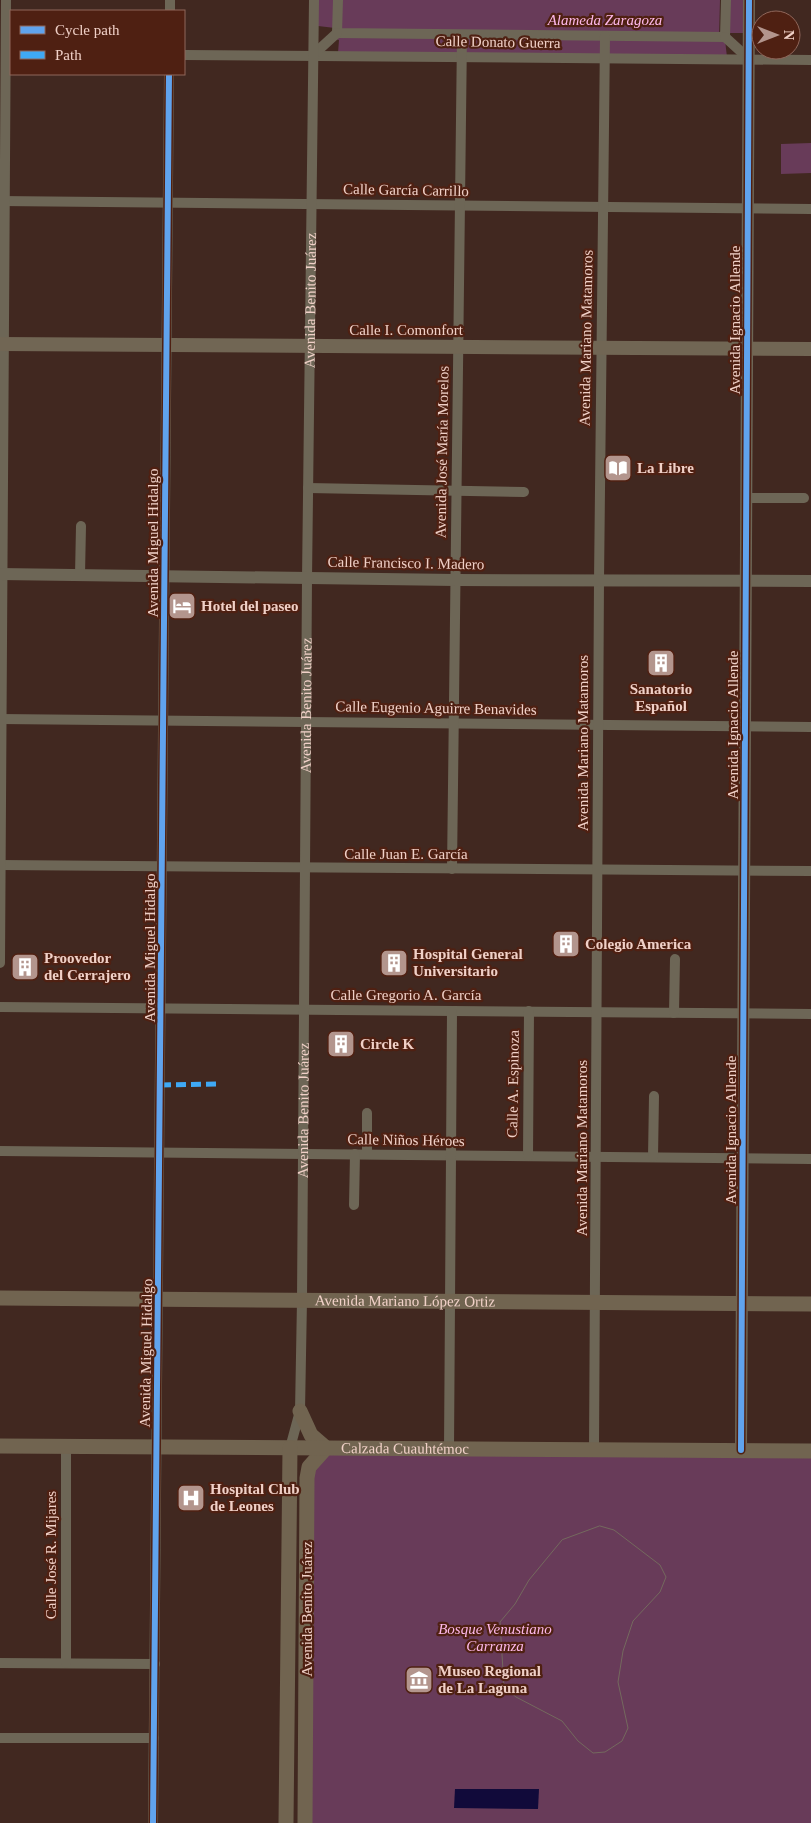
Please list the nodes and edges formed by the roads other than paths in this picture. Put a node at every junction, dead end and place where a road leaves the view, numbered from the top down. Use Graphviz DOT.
graph roads {
  1 [pos="6,0"];
  2 [pos="314,0"];
  3 [pos="338,0"];
  4 [pos="726,0"];
  5 [pos="749,0"];
  6 [pos="337,33"];
  7 [pos="462,35"];
  8 [pos="605,36"];
  9 [pos="725,37"];
  10 [pos="6,53"];
  11 [pos="185,55"];
  12 [pos="313,55"];
  13 [pos="461,57"];
  14 [pos="605,58"];
  15 [pos="749,60"];
  16 [pos="811,60"];
  17 [pos="169,75"];
  18 [pos="2,201"];
  19 [pos="168,203"];
  20 [pos="311,204"];
  21 [pos="460,206"];
  22 [pos="603,207"];
  23 [pos="748,209"];
  24 [pos="811,209"];
  25 [pos="2,344"];
  26 [pos="167,345"];
  27 [pos="310,346"];
  28 [pos="458,347"];
  29 [pos="602,348"];
  30 [pos="748,348"];
  31 [pos="811,349"];
  32 [pos="308,488"];
  33 [pos="456,491"];
  34 [pos="524,492"];
  35 [pos="747,498"];
  36 [pos="804,498"];
  37 [pos="81,526"];
  38 [pos="1,574"];
  39 [pos="80,575"];
  40 [pos="165,577"];
  41 [pos="306,578"];
  42 [pos="455,580"];
  43 [pos="599,581"];
  44 [pos="746,581"];
  45 [pos="811,582"];
  46 [pos="1,719"];
  47 [pos="164,721"];
  48 [pos="306,722"];
  49 [pos="454,724"];
  50 [pos="598,725"];
  51 [pos="746,726"];
  52 [pos="811,727"];
  53 [pos="0,865"];
  54 [pos="163,866"];
  55 [pos="305,868"];
  56 [pos="452,869"];
  57 [pos="598,870"];
  58 [pos="745,871"];
  59 [pos="811,872"];
  60 [pos="674,959"];
  61 [pos="0,963"];
  62 [pos="0,1007"];
  63 [pos="162,1008"];
  64 [pos="304,1010"];
  65 [pos="452,1011"];
  66 [pos="529,1011"];
  67 [pos="598,1012"];
  68 [pos="674,1013"];
  69 [pos="744,1013"];
  70 [pos="811,1014"];
  71 [pos="654,1096"];
  72 [pos="366,1113"];
  73 [pos="0,1151"];
  74 [pos="160,1153"];
  75 [pos="303,1154"];
  76 [pos="354,1154"];
  77 [pos="367,1154"];
  78 [pos="451,1155"];
  79 [pos="528,1156"];
  80 [pos="597,1157"];
  81 [pos="653,1157"];
  82 [pos="743,1158"];
  83 [pos="811,1158"];
  84 [pos="354,1205"];
  85 [pos="0,1298"];
  86 [pos="159,1299"];
  87 [pos="302,1300"];
  88 [pos="450,1301"];
  89 [pos="597,1302"];
  90 [pos="742,1304"];
  91 [pos="811,1304"];
  92 [pos="300,1411"];
  93 [pos="0,1446"];
  94 [pos="66,1447"];
  95 [pos="156,1447"];
  96 [pos="290,1448"];
  97 [pos="326,1448"];
  98 [pos="449,1449"];
  99 [pos="594,1449"];
  100 [pos="741,1450"];
  101 [pos="811,1450"];
  102 [pos="0,1663"];
  103 [pos="66,1664"];
  104 [pos="154,1664"];
  105 [pos="288,1666"];
  106 [pos="306,1667"];
  107 [pos="0,1738"];
  108 [pos="154,1738"];
  109 [pos="153,1823"];
  110 [pos="286,1823"];
  111 [pos="305,1823"];
  1 -- 10 [label="street"];
  2 -- 12 [label="street, Avenida Benito Juárez"];
  3 -- 6 [label="street"];
  4 -- 9 [label="street"];
  5 -- 15 [label="street, Avenida Ignacio Allende"];
  6 -- 7 [label="street, Calle Donato Guerra"];
  6 -- 12 [label="street"];
  7 -- 8 [label="street, Calle Donato Guerra"];
  7 -- 13 [label="street, Avenida José María Morelos"];
  8 -- 9 [label="street, Calle Donato Guerra"];
  8 -- 14 [label="street, Avenida Mariano Matamoros"];
  9 -- 15 [label="street"];
  10 -- 18 [label="street"];
  11 -- 12 [label="street, Calle Donato Guerra"];
  12 -- 13 [label="street, Calle Donato Guerra"];
  12 -- 20 [label="street, Avenida Benito Juárez"];
  13 -- 14 [label="street, Calle Donato Guerra"];
  13 -- 21 [label="street, Avenida José María Morelos"];
  14 -- 15 [label="street, Calle Donato Guerra"];
  14 -- 22 [label="street, Avenida Mariano Matamoros"];
  15 -- 16 [label="street, Calle Donato Guerra"];
  15 -- 23 [label="street, Avenida Ignacio Allende"];
  17 -- 19 [label="street, Avenida Miguel Hidalgo"];
  18 -- 19 [label="street, Calle García Carrillo"];
  18 -- 25 [label="street"];
  19 -- 20 [label="street, Calle García Carrillo"];
  19 -- 26 [label="street, Avenida Miguel Hidalgo"];
  20 -- 21 [label="street, Calle García Carrillo"];
  20 -- 27 [label="street, Avenida Benito Juárez"];
  21 -- 22 [label="street, Calle García Carrillo"];
  21 -- 28 [label="street, Avenida José María Morelos"];
  22 -- 23 [label="street, Calle García Carrillo"];
  22 -- 29 [label="street, Avenida Mariano Matamoros"];
  23 -- 24 [label="street, Calle García Carrillo"];
  23 -- 30 [label="street, Avenida Ignacio Allende"];
  25 -- 26 [label="main road, Calle I. Comonfort"];
  25 -- 38 [label="street"];
  26 -- 27 [label="main road, Calle I. Comonfort"];
  26 -- 40 [label="street, Avenida Miguel Hidalgo"];
  27 -- 28 [label="main road, Calle I. Comonfort"];
  27 -- 32 [label="street, Avenida Benito Juárez"];
  28 -- 29 [label="main road, Calle I. Comonfort"];
  28 -- 33 [label="street, Avenida José María Morelos"];
  29 -- 30 [label="main road, Calle I. Comonfort"];
  29 -- 43 [label="street, Avenida Mariano Matamoros"];
  30 -- 31 [label="main road, Calle I. Comonfort"];
  30 -- 35 [label="street, Avenida Ignacio Allende"];
  32 -- 33 [label="street"];
  32 -- 41 [label="street, Avenida Benito Juárez"];
  33 -- 34 [label="street"];
  33 -- 42 [label="street, Avenida José María Morelos"];
  35 -- 36 [label="street"];
  35 -- 44 [label="street, Avenida Ignacio Allende"];
  37 -- 39 [label="street"];
  38 -- 39 [label="street, Calle Francisco I. Madero"];
  38 -- 46 [label="street"];
  39 -- 40 [label="street, Calle Francisco I. Madero"];
  40 -- 41 [label="street, Calle Francisco I. Madero"];
  40 -- 47 [label="street, Avenida Miguel Hidalgo"];
  41 -- 42 [label="street, Calle Francisco I. Madero"];
  41 -- 48 [label="street, Avenida Benito Juárez"];
  42 -- 43 [label="street, Calle Francisco I. Madero"];
  42 -- 49 [label="street, Avenida José María Morelos"];
  43 -- 44 [label="street, Calle Francisco I. Madero"];
  43 -- 50 [label="street, Avenida Mariano Matamoros"];
  44 -- 45 [label="street, Calle Francisco I. Madero"];
  44 -- 51 [label="street, Avenida Ignacio Allende"];
  46 -- 47 [label="street, Calle Eugenio Aguirre Benavides"];
  46 -- 53 [label="street"];
  47 -- 48 [label="street, Calle Eugenio Aguirre Benavides"];
  47 -- 54 [label="street, Avenida Miguel Hidalgo"];
  48 -- 49 [label="street, Calle Eugenio Aguirre Benavides"];
  48 -- 55 [label="street, Avenida Benito Juárez"];
  49 -- 50 [label="street, Calle Eugenio Aguirre Benavides"];
  49 -- 56 [label="street, Avenida José María Morelos"];
  50 -- 51 [label="street, Calle Eugenio Aguirre Benavides"];
  50 -- 57 [label="street, Avenida Mariano Matamoros"];
  51 -- 52 [label="street, Calle Eugenio Aguirre Benavides"];
  51 -- 58 [label="street, Avenida Ignacio Allende"];
  53 -- 54 [label="street, Calle Juan E. García"];
  53 -- 61 [label="street"];
  54 -- 55 [label="street, Calle Juan E. García"];
  54 -- 63 [label="street, Avenida Miguel Hidalgo"];
  55 -- 56 [label="street, Calle Juan E. García"];
  55 -- 64 [label="street, Avenida Benito Juárez"];
  56 -- 57 [label="street, Calle Juan E. García"];
  57 -- 58 [label="street, Calle Juan E. García"];
  57 -- 67 [label="street, Avenida Mariano Matamoros"];
  58 -- 59 [label="street, Calle Juan E. García"];
  58 -- 69 [label="street, Avenida Ignacio Allende"];
  60 -- 68 [label="street"];
  62 -- 63 [label="street, Calle Gregorio A. García"];
  63 -- 64 [label="street, Calle Gregorio A. García"];
  63 -- 74 [label="street, Avenida Miguel Hidalgo"];
  64 -- 65 [label="street, Calle Gregorio A. García"];
  64 -- 75 [label="street, Avenida Benito Juárez"];
  65 -- 66 [label="street, Calle Gregorio A. García"];
  65 -- 78 [label="street"];
  66 -- 67 [label="street, Calle Gregorio A. García"];
  66 -- 79 [label="street, Calle A. Espinoza"];
  67 -- 68 [label="street, Calle Gregorio A. García"];
  67 -- 80 [label="street, Avenida Mariano Matamoros"];
  68 -- 69 [label="street, Calle Gregorio A. García"];
  69 -- 70 [label="street, Calle Gregorio A. García"];
  69 -- 82 [label="street, Avenida Ignacio Allende"];
  71 -- 81 [label="street"];
  72 -- 77 [label="street"];
  73 -- 74 [label="street, Calle Niños Héroes"];
  74 -- 75 [label="street, Calle Niños Héroes"];
  74 -- 86 [label="street, Avenida Miguel Hidalgo"];
  75 -- 76 [label="street, Calle Niños Héroes"];
  75 -- 87 [label="street, Avenida Benito Juárez"];
  76 -- 77 [label="street, Calle Niños Héroes"];
  76 -- 84 [label="street"];
  77 -- 78 [label="street, Calle Niños Héroes"];
  78 -- 79 [label="street, Calle Niños Héroes"];
  78 -- 88 [label="street"];
  79 -- 80 [label="street, Calle Niños Héroes"];
  80 -- 81 [label="street, Calle Niños Héroes"];
  80 -- 89 [label="street, Avenida Mariano Matamoros"];
  81 -- 82 [label="street, Calle Niños Héroes"];
  82 -- 83 [label="street, Calle Niños Héroes"];
  82 -- 90 [label="street, Avenida Ignacio Allende"];
  85 -- 86 [label="main road, Avenida Mariano López Ortiz"];
  86 -- 87 [label="main road, Avenida Mariano López Ortiz"];
  86 -- 95 [label="street, Avenida Miguel Hidalgo"];
  87 -- 88 [label="main road, Avenida Mariano López Ortiz"];
  87 -- 92 [label="street, Avenida Benito Juárez"];
  88 -- 89 [label="main road, Avenida Mariano López Ortiz"];
  88 -- 98 [label="street"];
  89 -- 90 [label="main road, Avenida Mariano López Ortiz"];
  89 -- 99 [label="street, Avenida Mariano Matamoros"];
  90 -- 91 [label="main road, Avenida Mariano López Ortiz"];
  90 -- 100 [label="street, Avenida Ignacio Allende"];
  92 -- 96 [label="street, Avenida Benito Juárez"];
  92 -- 97 [label="main road, Avenida Benito Juárez"];
  93 -- 94 [label="main road, Calzada Cuauhtémoc"];
  94 -- 95 [label="main road, Calzada Cuauhtémoc"];
  94 -- 103 [label="street, Calle José R. Mijares"];
  95 -- 96 [label="main road, Calzada Cuauhtémoc"];
  95 -- 104 [label="street, Avenida Miguel Hidalgo"];
  96 -- 97 [label="main road, Calzada Cuauhtémoc"];
  96 -- 105 [label="main road, Avenida Benito Juárez"];
  97 -- 98 [label="main road, Calzada Cuauhtémoc"];
  97 -- 106 [label="main road, Avenida Benito Juárez"];
  98 -- 99 [label="main road, Calzada Cuauhtémoc"];
  99 -- 100 [label="main road, Calzada Cuauhtémoc"];
  100 -- 101 [label="main road, Calzada Cuauhtémoc"];
  102 -- 103 [label="street"];
  103 -- 104 [label="street"];
  104 -- 108 [label="street, Avenida Miguel Hidalgo"];
  105 -- 106 [label="main road"];
  105 -- 110 [label="main road, Avenida Benito Juárez"];
  106 -- 111 [label="main road, Avenida Benito Juárez"];
  107 -- 108 [label="street"];
  108 -- 109 [label="street, Avenida Miguel Hidalgo"];
}
